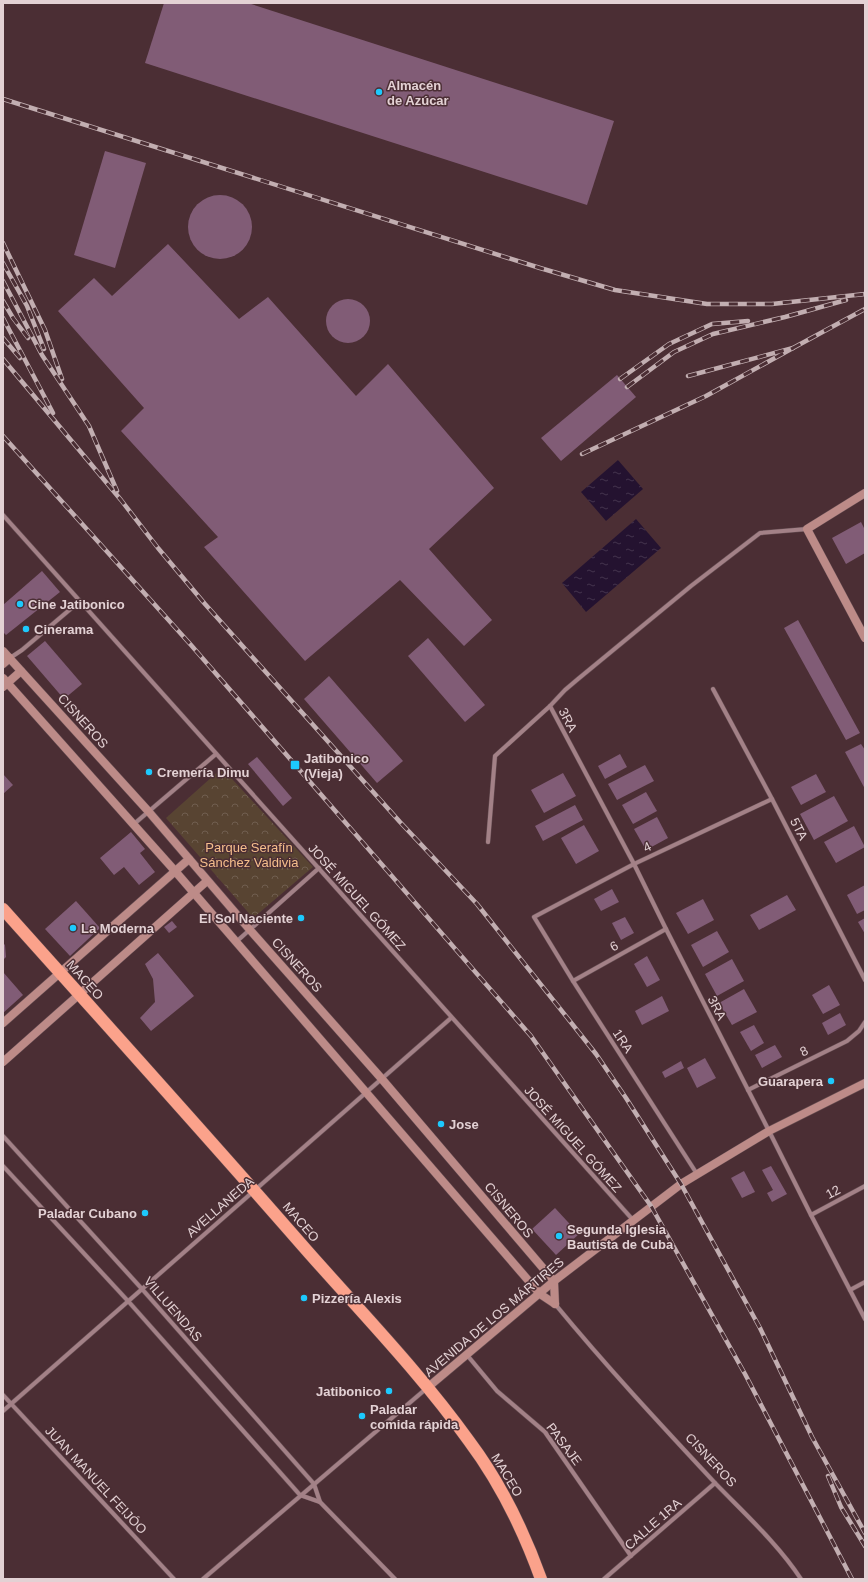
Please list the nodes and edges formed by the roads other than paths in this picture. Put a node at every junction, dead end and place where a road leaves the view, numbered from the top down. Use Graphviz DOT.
graph roads {
  1 [pos="865,493"];
  2 [pos="3,515"];
  3 [pos="807,529"];
  4 [pos="80,601"];
  5 [pos="865,638"];
  6 [pos="3,651"];
  7 [pos="10,658"];
  8 [pos="3,664"];
  9 [pos="21,671"];
  10 [pos="4,682"];
  11 [pos="713,689"];
  12 [pos="550,706"];
  13 [pos="216,754"];
  14 [pos="772,799"];
  15 [pos="149,812"];
  16 [pos="134,824"];
  17 [pos="488,842"];
  18 [pos="189,859"];
  19 [pos="634,864"];
  20 [pos="319,868"];
  21 [pos="176,871"];
  22 [pos="207,881"];
  23 [pos="194,893"];
  24 [pos="3,909"];
  25 [pos="534,917"];
  26 [pos="666,929"];
  27 [pos="250,930"];
  28 [pos="236,942"];
  29 [pos="61,974"];
  30 [pos="865,980"];
  31 [pos="573,981"];
  32 [pos="79,993"];
  33 [pos="452,1018"];
  34 [pos="865,1022"];
  35 [pos="3,1023"];
  36 [pos="3,1062"];
  37 [pos="381,1078"];
  38 [pos="865,1083"];
  39 [pos="748,1090"];
  40 [pos="366,1092"];
  41 [pos="769,1131"];
  42 [pos="3,1136"];
  43 [pos="3,1166"];
  44 [pos="697,1174"];
  45 [pos="865,1186"];
  46 [pos="254,1190"];
  47 [pos="811,1215"];
  48 [pos="633,1220"];
  49 [pos="554,1281"];
  50 [pos="865,1282"];
  51 [pos="142,1289"];
  52 [pos="850,1290"];
  53 [pos="540,1294"];
  54 [pos="128,1301"];
  55 [pos="555,1304"];
  56 [pos="865,1319"];
  57 [pos="467,1355"];
  58 [pos="428,1388"];
  59 [pos="3,1395"];
  60 [pos="11,1404"];
  61 [pos="3,1411"];
  62 [pos="715,1483"];
  63 [pos="314,1484"];
  64 [pos="300,1495"];
  65 [pos="320,1502"];
  66 [pos="631,1556"];
  67 [pos="174,1579"];
  68 [pos="203,1579"];
  69 [pos="395,1579"];
  70 [pos="541,1579"];
  71 [pos="604,1579"];
  72 [pos="801,1579"];
  1 -- 3 [label="street"];
  2 -- 4 [label="street, JOSÉ MIGUEL GÓMEZ"];
  3 -- 5 [label="street"];
  3 -- 12 [label="street"];
  4 -- 7 [label="street"];
  4 -- 13 [label="street, JOSÉ MIGUEL GÓMEZ"];
  6 -- 7 [label="street, CISNEROS"];
  7 -- 8 [label="street"];
  7 -- 9 [label="street, CISNEROS"];
  9 -- 10 [label="street"];
  9 -- 15 [label="street, CISNEROS"];
  10 -- 16 [label="street, CISNEROS"];
  11 -- 14 [label="street, 5TA"];
  12 -- 17 [label="street"];
  12 -- 19 [label="street, 3RA"];
  13 -- 15 [label="street"];
  13 -- 20 [label="street, JOSÉ MIGUEL GÓMEZ"];
  14 -- 19 [label="street, 4"];
  14 -- 30 [label="street, 5TA"];
  15 -- 16 [label="street"];
  15 -- 18 [label="street, CISNEROS"];
  16 -- 21 [label="street, CISNEROS"];
  18 -- 21 [label="street"];
  18 -- 22 [label="street, CISNEROS"];
  19 -- 25 [label="street, 4"];
  19 -- 26 [label="street, 3RA"];
  20 -- 27 [label="street"];
  20 -- 33 [label="street, JOSÉ MIGUEL GÓMEZ"];
  21 -- 23 [label="street, CISNEROS"];
  21 -- 29 [label="street"];
  22 -- 23 [label="street"];
  22 -- 27 [label="street, CISNEROS"];
  23 -- 28 [label="street, CISNEROS"];
  23 -- 32 [label="street"];
  24 -- 29 [label="highway, MACEO"];
  25 -- 31 [label="street, 1RA"];
  26 -- 31 [label="street, 6"];
  26 -- 39 [label="street, 3RA"];
  27 -- 28 [label="street"];
  27 -- 37 [label="street, CISNEROS"];
  28 -- 40 [label="street, CISNEROS"];
  29 -- 32 [label="highway, MACEO"];
  29 -- 35 [label="street"];
  31 -- 44 [label="street, 1RA"];
  32 -- 36 [label="street"];
  32 -- 46 [label="highway, MACEO"];
  33 -- 37 [label="street, AVELLANEDA"];
  33 -- 48 [label="street, JOSÉ MIGUEL GÓMEZ"];
  34 -- 39 [label="street, 8"];
  37 -- 40 [label="street, AVELLANEDA"];
  37 -- 49 [label="street, CISNEROS"];
  38 -- 41 [label="street, AVENIDA DE LOS MÁRTIRES"];
  39 -- 41 [label="street, 3RA"];
  40 -- 46 [label="street, AVELLANEDA"];
  40 -- 53 [label="street, CISNEROS"];
  41 -- 44 [label="street, AVENIDA DE LOS MÁRTIRES"];
  41 -- 47 [label="street, 3RA"];
  42 -- 51 [label="street, VILLUENDAS"];
  43 -- 54 [label="street, VILLUENDAS"];
  44 -- 48 [label="street, AVENIDA DE LOS MÁRTIRES"];
  45 -- 47 [label="street, 12"];
  46 -- 51 [label="street, AVELLANEDA"];
  46 -- 58 [label="highway, MACEO"];
  47 -- 52 [label="street, 3RA"];
  48 -- 49 [label="street, AVENIDA DE LOS MÁRTIRES"];
  49 -- 53 [label="street, AVENIDA DE LOS MÁRTIRES"];
  49 -- 55 [label="street"];
  50 -- 52 [label="street"];
  51 -- 54 [label="street, AVELLANEDA"];
  51 -- 63 [label="street, VILLUENDAS"];
  52 -- 56 [label="street, 3RA"];
  53 -- 55 [label="street, CISNEROS"];
  53 -- 57 [label="street, AVENIDA DE LOS MÁRTIRES"];
  54 -- 60 [label="street, AVELLANEDA"];
  54 -- 64 [label="street, VILLUENDAS"];
  55 -- 62 [label="street, CISNEROS"];
  57 -- 58 [label="street, AVENIDA DE LOS MÁRTIRES"];
  57 -- 66 [label="street, PASAJE"];
  58 -- 63 [label="street, AVENIDA DE LOS MÁRTIRES"];
  58 -- 70 [label="highway, MACEO"];
  59 -- 60 [label="street, JUAN MANUEL FEIJÓO"];
  60 -- 61 [label="street, AVELLANEDA"];
  60 -- 67 [label="street, JUAN MANUEL FEIJÓO"];
  62 -- 66 [label="street, CALLE 1RA"];
  62 -- 72 [label="street, CISNEROS"];
  63 -- 64 [label="street, AVENIDA DE LOS MÁRTIRES"];
  63 -- 65 [label="street, VILLUENDAS"];
  64 -- 65 [label="street, VILLUENDAS"];
  64 -- 68 [label="street, AVENIDA DE LOS MÁRTIRES"];
  65 -- 69 [label="street, VILLUENDAS"];
  66 -- 71 [label="street, CALLE 1RA"];
}
